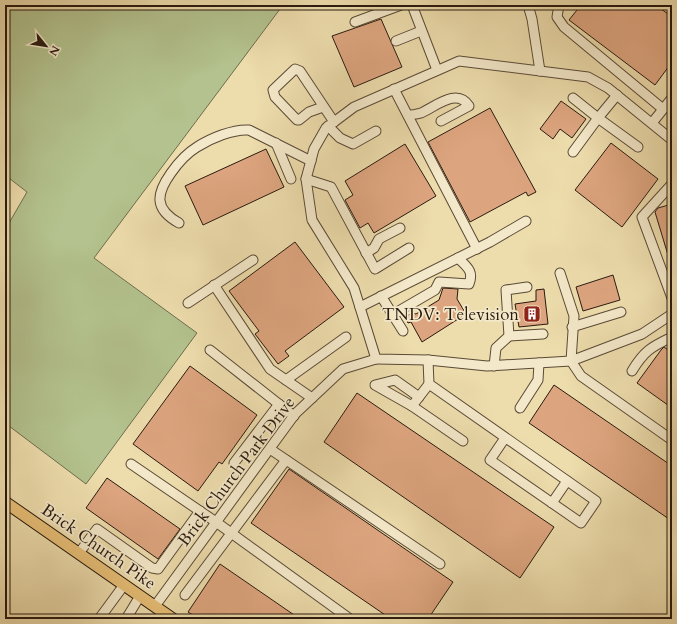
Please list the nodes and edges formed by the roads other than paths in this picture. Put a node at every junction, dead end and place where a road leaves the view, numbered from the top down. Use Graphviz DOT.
graph roads {
  1 [pos="401,5"];
  2 [pos="412,5"];
  3 [pos="528,5"];
  4 [pos="559,5"];
  5 [pos="356,22"];
  6 [pos="421,31"];
  7 [pos="396,41"];
  8 [pos="437,70"];
  9 [pos="540,71"];
  10 [pos="394,89"];
  11 [pos="617,95"];
  12 [pos="573,98"];
  13 [pos="672,98"];
  14 [pos="323,107"];
  15 [pos="663,109"];
  16 [pos="408,116"];
  17 [pos="598,118"];
  18 [pos="441,121"];
  19 [pos="652,123"];
  20 [pos="331,124"];
  21 [pos="376,131"];
  22 [pos="671,137"];
  23 [pos="276,143"];
  24 [pos="638,147"];
  25 [pos="573,152"];
  26 [pos="311,161"];
  27 [pos="306,178"];
  28 [pos="291,179"];
  29 [pos="672,184"];
  30 [pos="526,222"];
  31 [pos="179,223"];
  32 [pos="400,228"];
  33 [pos="409,248"];
  34 [pos="477,249"];
  35 [pos="366,253"];
  36 [pos="458,258"];
  37 [pos="253,260"];
  38 [pos="560,273"];
  39 [pos="214,285"];
  40 [pos="527,287"];
  41 [pos="381,296"];
  42 [pos="672,298"];
  43 [pos="188,303"];
  44 [pos="360,307"];
  45 [pos="621,312"];
  46 [pos="672,314"];
  47 [pos="392,315"];
  48 [pos="572,327"];
  49 [pos="403,331"];
  50 [pos="543,334"];
  51 [pos="509,336"];
  52 [pos="346,337"];
  53 [pos="672,337"];
  54 [pos="210,350"];
  55 [pos="376,359"];
  56 [pos="428,360"];
  57 [pos="572,361"];
  58 [pos="539,364"];
  59 [pos="494,366"];
  60 [pos="632,371"];
  61 [pos="286,380"];
  62 [pos="429,384"];
  63 [pos="419,397"];
  64 [pos="312,398"];
  65 [pos="279,404"];
  66 [pos="412,406"];
  67 [pos="520,408"];
  68 [pos="294,416"];
  69 [pos="505,438"];
  70 [pos="672,440"];
  71 [pos="463,441"];
  72 [pos="270,448"];
  73 [pos="286,460"];
  74 [pos="234,463"];
  75 [pos="131,464"];
  76 [pos="567,480"];
  77 [pos="5,502"];
  78 [pos="552,503"];
  79 [pos="200,511"];
  80 [pos="216,522"];
  81 [pos="231,534"];
  82 [pos="79,553"];
  83 [pos="440,564"];
  84 [pos="124,585"];
  85 [pos="185,595"];
  86 [pos="140,596"];
  87 [pos="155,606"];
  88 [pos="99,619"];
  89 [pos="126,619"];
  90 [pos="173,619"];
  91 [pos="350,619"];
  1 -- 5 [label="street"];
  2 -- 6 [label="street"];
  3 -- 9 [label="street"];
  4 -- 15 [label="street"];
  6 -- 7 [label="street"];
  6 -- 8 [label="street"];
  8 -- 9 [label="street"];
  8 -- 10 [label="street"];
  9 -- 11 [label="street"];
  10 -- 16 [label="street"];
  10 -- 20 [label="street"];
  11 -- 17 [label="street"];
  11 -- 19 [label="street"];
  12 -- 17 [label="street"];
  13 -- 15 [label="street"];
  14 -- 14 [label="street"];
  14 -- 20 [label="street"];
  15 -- 19 [label="street"];
  16 -- 18 [label="street"];
  16 -- 34 [label="street"];
  17 -- 24 [label="street"];
  17 -- 25 [label="street"];
  19 -- 22 [label="street"];
  20 -- 21 [label="street"];
  20 -- 26 [label="street"];
  23 -- 26 [label="street"];
  23 -- 28 [label="street"];
  23 -- 31 [label="street"];
  26 -- 27 [label="street"];
  27 -- 35 [label="street"];
  27 -- 44 [label="street"];
  29 -- 42 [label="street"];
  30 -- 34 [label="street"];
  32 -- 35 [label="street"];
  33 -- 35 [label="street"];
  34 -- 36 [label="street"];
  36 -- 41 [label="street"];
  36 -- 47 [label="street"];
  37 -- 39 [label="street"];
  38 -- 48 [label="street"];
  39 -- 43 [label="street"];
  39 -- 61 [label="street"];
  40 -- 51 [label="street"];
  41 -- 44 [label="street"];
  41 -- 47 [label="street"];
  44 -- 55 [label="street"];
  45 -- 48 [label="street"];
  46 -- 57 [label="street, Brick Church Park Drive"];
  47 -- 49 [label="street"];
  48 -- 57 [label="street"];
  50 -- 51 [label="street"];
  51 -- 59 [label="street"];
  52 -- 61 [label="street"];
  53 -- 60 [label="street"];
  54 -- 65 [label="street"];
  55 -- 56 [label="street, Brick Church Park Drive"];
  55 -- 64 [label="street, Brick Church Park Drive"];
  56 -- 59 [label="street, Brick Church Park Drive"];
  56 -- 62 [label="street"];
  57 -- 58 [label="street, Brick Church Park Drive"];
  57 -- 70 [label="street"];
  58 -- 59 [label="street, Brick Church Park Drive"];
  58 -- 67 [label="street"];
  61 -- 64 [label="street"];
  62 -- 63 [label="street"];
  62 -- 69 [label="street"];
  63 -- 66 [label="street"];
  63 -- 66 [label="street"];
  64 -- 68 [label="street, Brick Church Park Drive"];
  65 -- 68 [label="street"];
  65 -- 74 [label="street"];
  66 -- 71 [label="street"];
  68 -- 72 [label="street, Brick Church Park Drive"];
  69 -- 76 [label="street"];
  69 -- 78 [label="street"];
  72 -- 73 [label="street"];
  72 -- 80 [label="street, Brick Church Park Drive"];
  73 -- 81 [label="street"];
  73 -- 83 [label="street"];
  75 -- 79 [label="street"];
  76 -- 78 [label="street"];
  76 -- 78 [label="street"];
  77 -- 82 [label="main road, Brick Church Pike"];
  79 -- 80 [label="street"];
  79 -- 82 [label="street"];
  80 -- 81 [label="street"];
  80 -- 87 [label="street, Brick Church Park Drive"];
  81 -- 85 [label="street"];
  81 -- 91 [label="street"];
  82 -- 84 [label="main road, Brick Church Pike"];
  84 -- 86 [label="main road, Brick Church Pike"];
  84 -- 88 [label="street"];
  86 -- 87 [label="main road, Brick Church Pike"];
  86 -- 89 [label="street"];
  87 -- 90 [label="main road, Brick Church Pike"];
}
